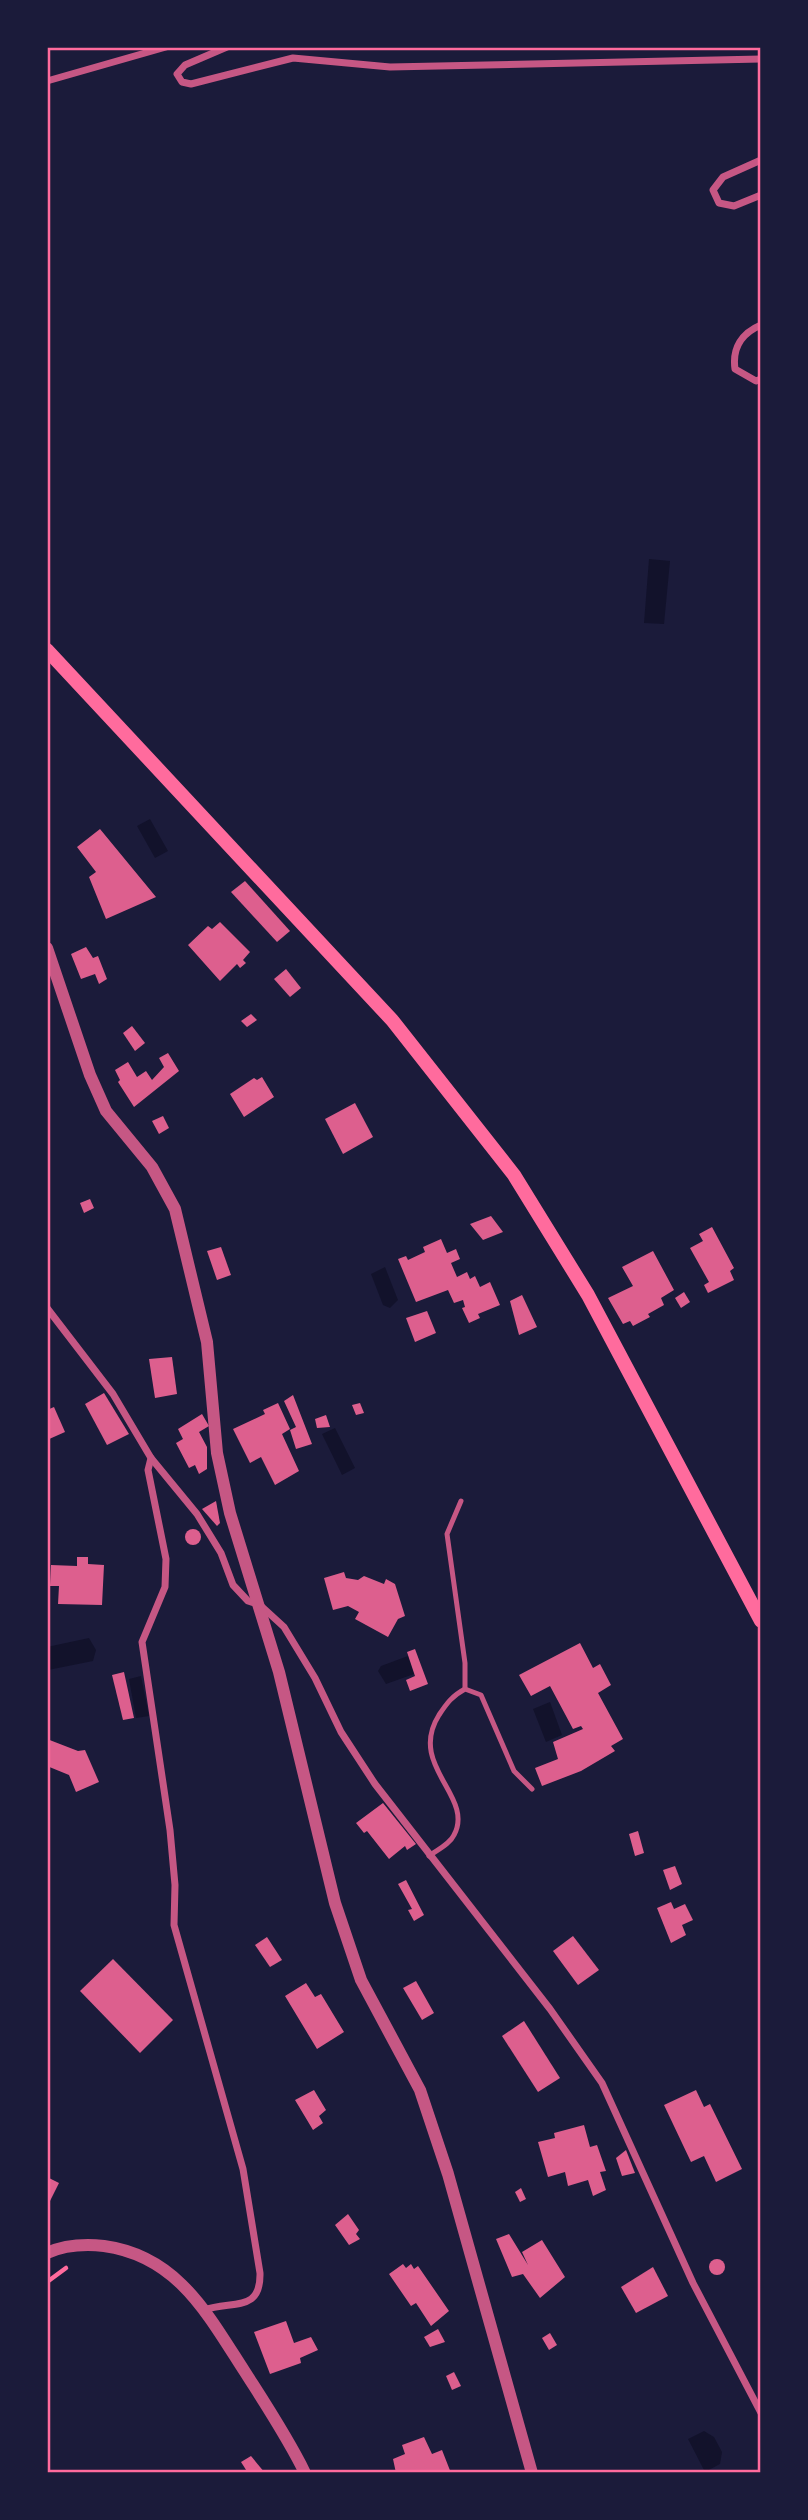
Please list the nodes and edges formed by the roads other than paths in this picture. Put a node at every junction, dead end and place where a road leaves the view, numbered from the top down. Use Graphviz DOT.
graph roads {
  1 [pos="166,47"];
  2 [pos="227,47"];
  3 [pos="761,59"];
  4 [pos="47,81"];
  5 [pos="761,160"];
  6 [pos="761,195"];
  7 [pos="761,325"];
  8 [pos="761,379"];
  9 [pos="47,650"];
  10 [pos="47,948"];
  11 [pos="47,1308"];
  12 [pos="151,1458"];
  13 [pos="461,1501"];
  14 [pos="260,1605"];
  15 [pos="761,1621"];
  16 [pos="465,1689"];
  17 [pos="532,1789"];
  18 [pos="429,1856"];
  19 [pos="47,2253"];
  20 [pos="204,2310"];
  21 [pos="761,2413"];
  22 [pos="305,2473"];
  23 [pos="532,2473"];
  1 -- 4 [label="street"];
  2 -- 3 [label="street"];
  5 -- 6 [label="street"];
  7 -- 8 [label="street"];
  9 -- 15 [label="main road"];
  10 -- 14 [label="street"];
  11 -- 12 [label="street"];
  12 -- 14 [label="street"];
  12 -- 20 [label="street"];
  13 -- 16 [label="lane"];
  14 -- 18 [label="street"];
  14 -- 23 [label="street"];
  16 -- 17 [label="lane"];
  16 -- 18 [label="lane"];
  18 -- 21 [label="street"];
  19 -- 20 [label="street"];
  20 -- 22 [label="street"];
}
